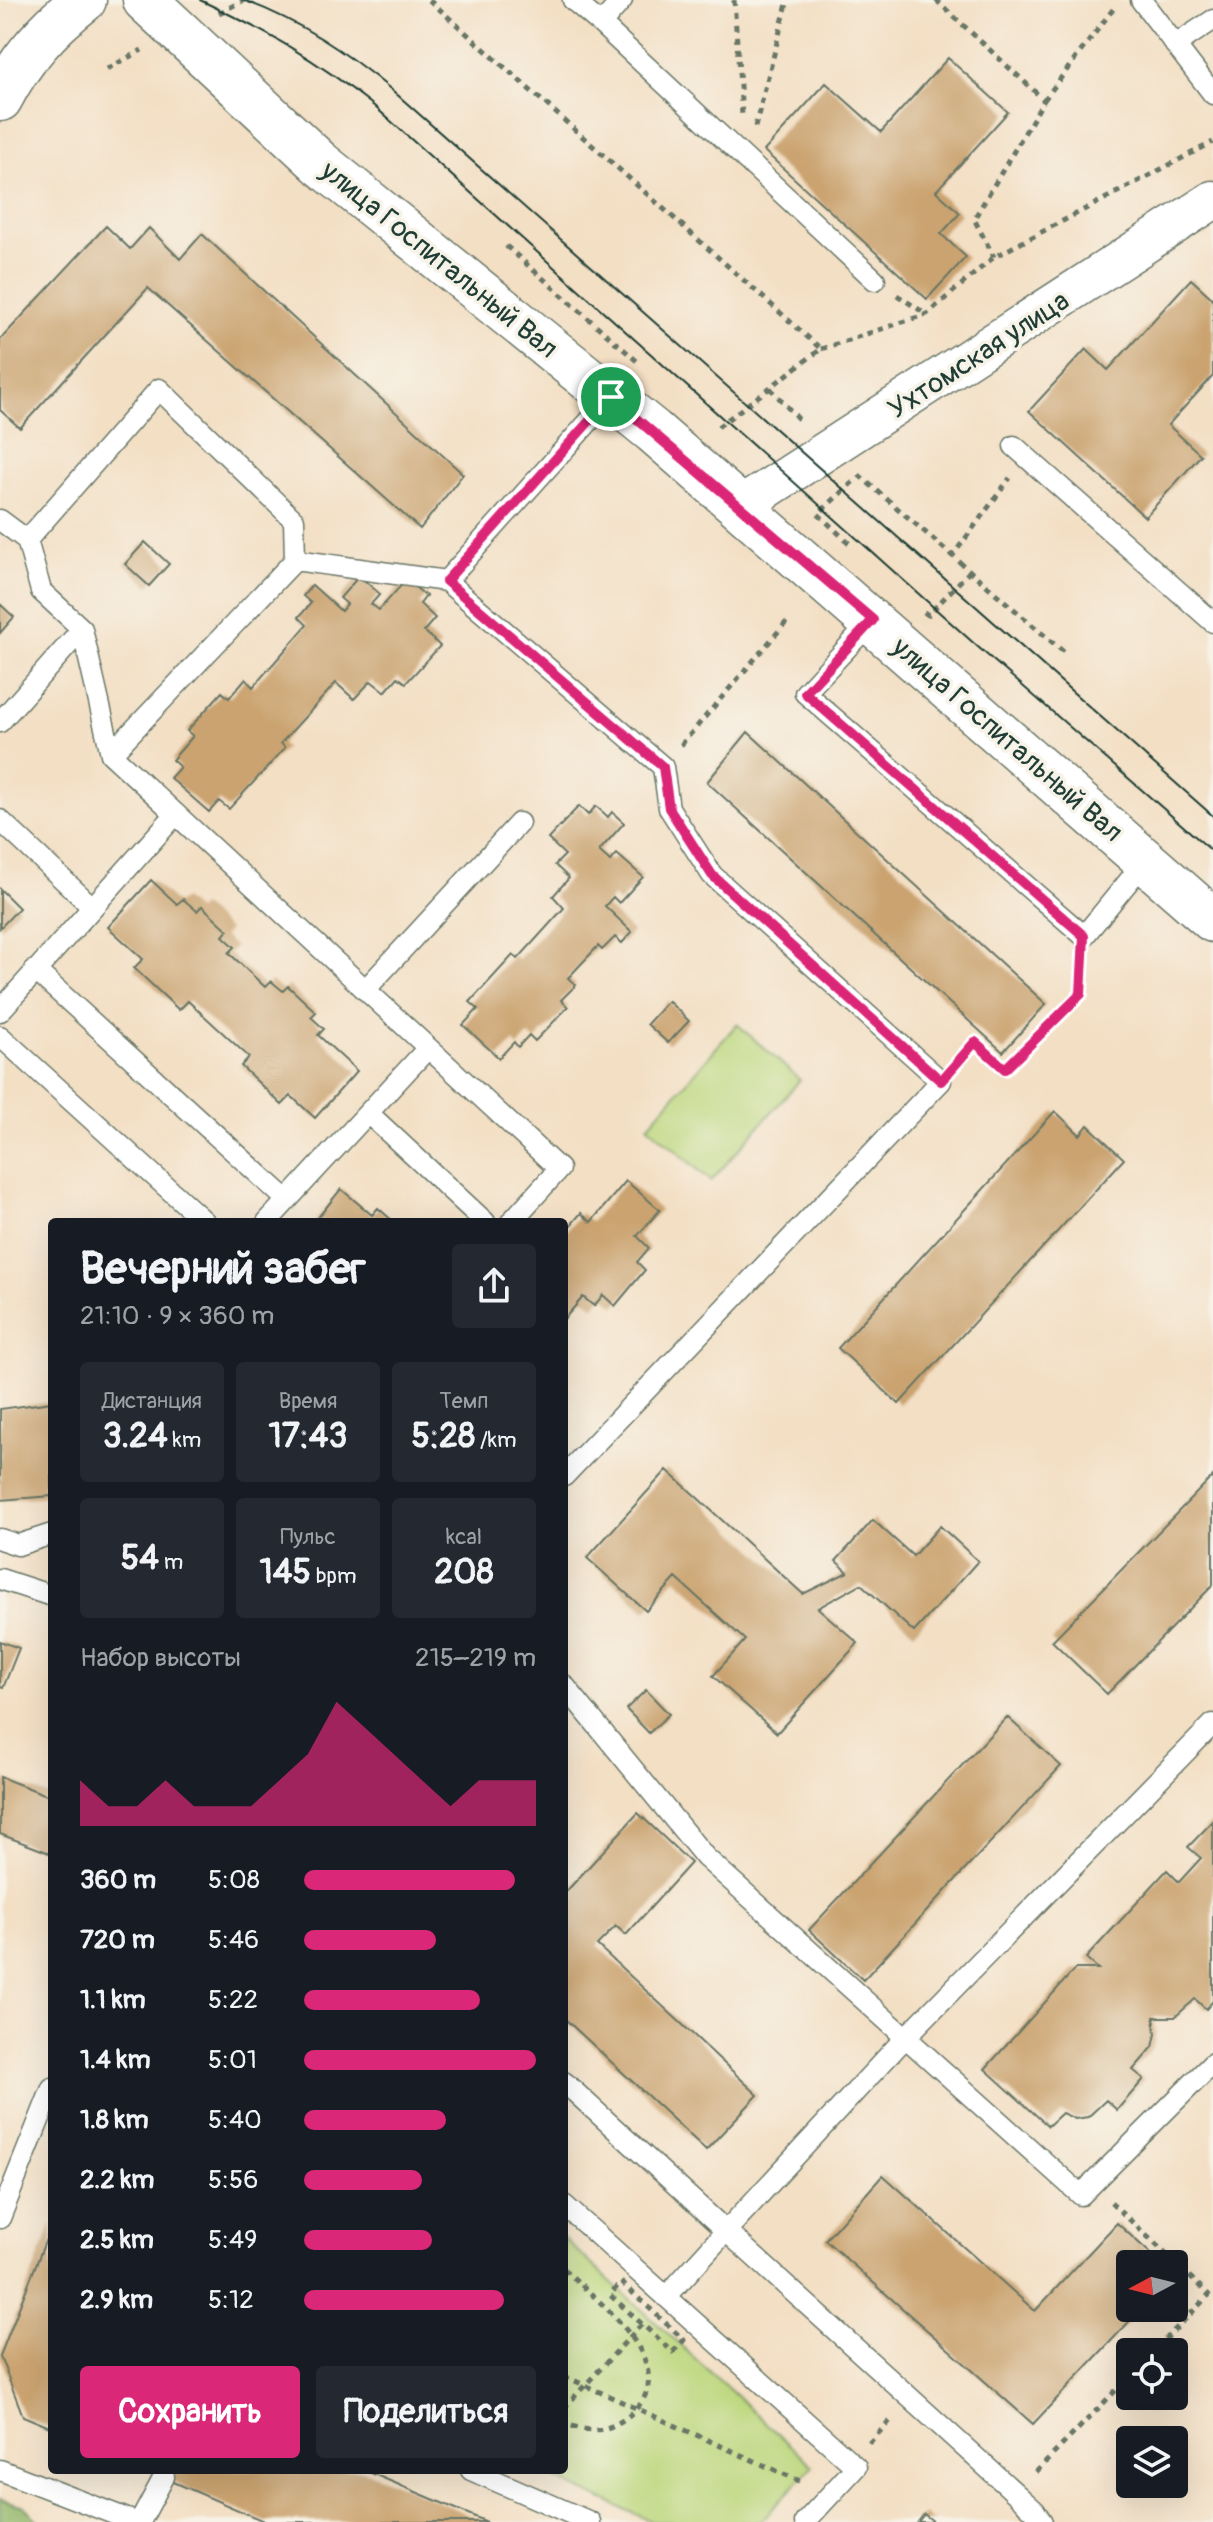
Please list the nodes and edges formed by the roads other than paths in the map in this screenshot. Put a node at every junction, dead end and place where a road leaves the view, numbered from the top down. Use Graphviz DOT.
graph roads {
  1 [pos="84,0"];
  2 [pos="145,0"];
  3 [pos="573,0"];
  4 [pos="622,0"];
  5 [pos="1141,0"];
  6 [pos="1213,20"];
  7 [pos="601,24"];
  8 [pos="1175,45"];
  9 [pos="1213,94"];
  10 [pos="0,99"];
  11 [pos="1213,200"];
  12 [pos="875,280"];
  13 [pos="611,397"];
  14 [pos="1020,451"];
  15 [pos="741,506"];
  16 [pos="0,520"];
  17 [pos="27,540"];
  18 [pos="295,560"];
  19 [pos="446,581"];
  20 [pos="873,620"];
  21 [pos="1213,622"];
  22 [pos="82,629"];
  23 [pos="0,722"];
  24 [pos="111,754"];
  25 [pos="176,814"];
  26 [pos="0,820"];
  27 [pos="519,823"];
  28 [pos="1146,860"];
  29 [pos="91,906"];
  30 [pos="1213,920"];
  31 [pos="35,970"];
  32 [pos="365,990"];
  33 [pos="0,1011"];
  34 [pos="0,1036"];
  35 [pos="428,1048"];
  36 [pos="368,1113"];
  37 [pos="287,1200"];
  38 [pos="201,1218"];
  39 [pos="271,1218"];
  40 [pos="481,1218"];
  41 [pos="515,1218"];
  42 [pos="568,1472"];
  43 [pos="48,1535"];
  44 [pos="0,1539"];
  45 [pos="0,1579"];
  46 [pos="48,1595"];
  47 [pos="568,1690"];
  48 [pos="1213,1724"];
  49 [pos="904,2039"];
  50 [pos="1213,2063"];
  51 [pos="568,2086"];
  52 [pos="48,2098"];
  53 [pos="568,2209"];
  54 [pos="0,2218"];
  55 [pos="726,2231"];
  56 [pos="666,2297"];
  57 [pos="0,2470"];
  58 [pos="480,2474"];
  59 [pos="164,2477"];
  60 [pos="138,2522"];
  61 [pos="590,2522"];
  62 [pos="805,2522"];
  63 [pos="1042,2522"];
  1 -- 10 [label="main road"];
  2 -- 13 [label="main road, улица Госпитальный Вал"];
  3 -- 7 [label="lane"];
  4 -- 7 [label="lane"];
  5 -- 8 [label="lane"];
  6 -- 8 [label="lane"];
  7 -- 12 [label="lane"];
  8 -- 9 [label="lane"];
  11 -- 15 [label="street, Ухтомская улица"];
  13 -- 15 [label="main road, улица Госпитальный Вал"];
  13 -- 19 [label="lane"];
  14 -- 21 [label="lane"];
  15 -- 20 [label="main road, улица Госпитальный Вал"];
  16 -- 17 [label="lane"];
  17 -- 18 [label="lane"];
  17 -- 22 [label="lane"];
  18 -- 19 [label="lane"];
  18 -- 24 [label="lane"];
  19 -- 42 [label="lane"];
  20 -- 28 [label="main road, улица Госпитальный Вал"];
  20 -- 28 [label="lane"];
  22 -- 23 [label="lane"];
  22 -- 24 [label="lane"];
  24 -- 25 [label="lane"];
  25 -- 29 [label="lane"];
  25 -- 32 [label="lane"];
  26 -- 29 [label="lane"];
  27 -- 32 [label="lane"];
  28 -- 30 [label="main road, улица Госпитальный Вал"];
  29 -- 31 [label="lane"];
  31 -- 33 [label="lane"];
  31 -- 37 [label="lane"];
  32 -- 35 [label="lane"];
  34 -- 38 [label="lane"];
  35 -- 36 [label="lane"];
  35 -- 41 [label="lane"];
  36 -- 37 [label="lane"];
  36 -- 40 [label="lane"];
  37 -- 39 [label="lane"];
  43 -- 44 [label="lane"];
  45 -- 46 [label="lane"];
  47 -- 49 [label="lane"];
  48 -- 49 [label="lane"];
  49 -- 50 [label="lane"];
  49 -- 55 [label="lane"];
  51 -- 55 [label="lane"];
  52 -- 54 [label="lane"];
  53 -- 56 [label="lane"];
  55 -- 56 [label="lane"];
  55 -- 63 [label="lane"];
  56 -- 62 [label="lane"];
  57 -- 60 [label="lane"];
  58 -- 61 [label="lane"];
  59 -- 60 [label="lane"];
}
